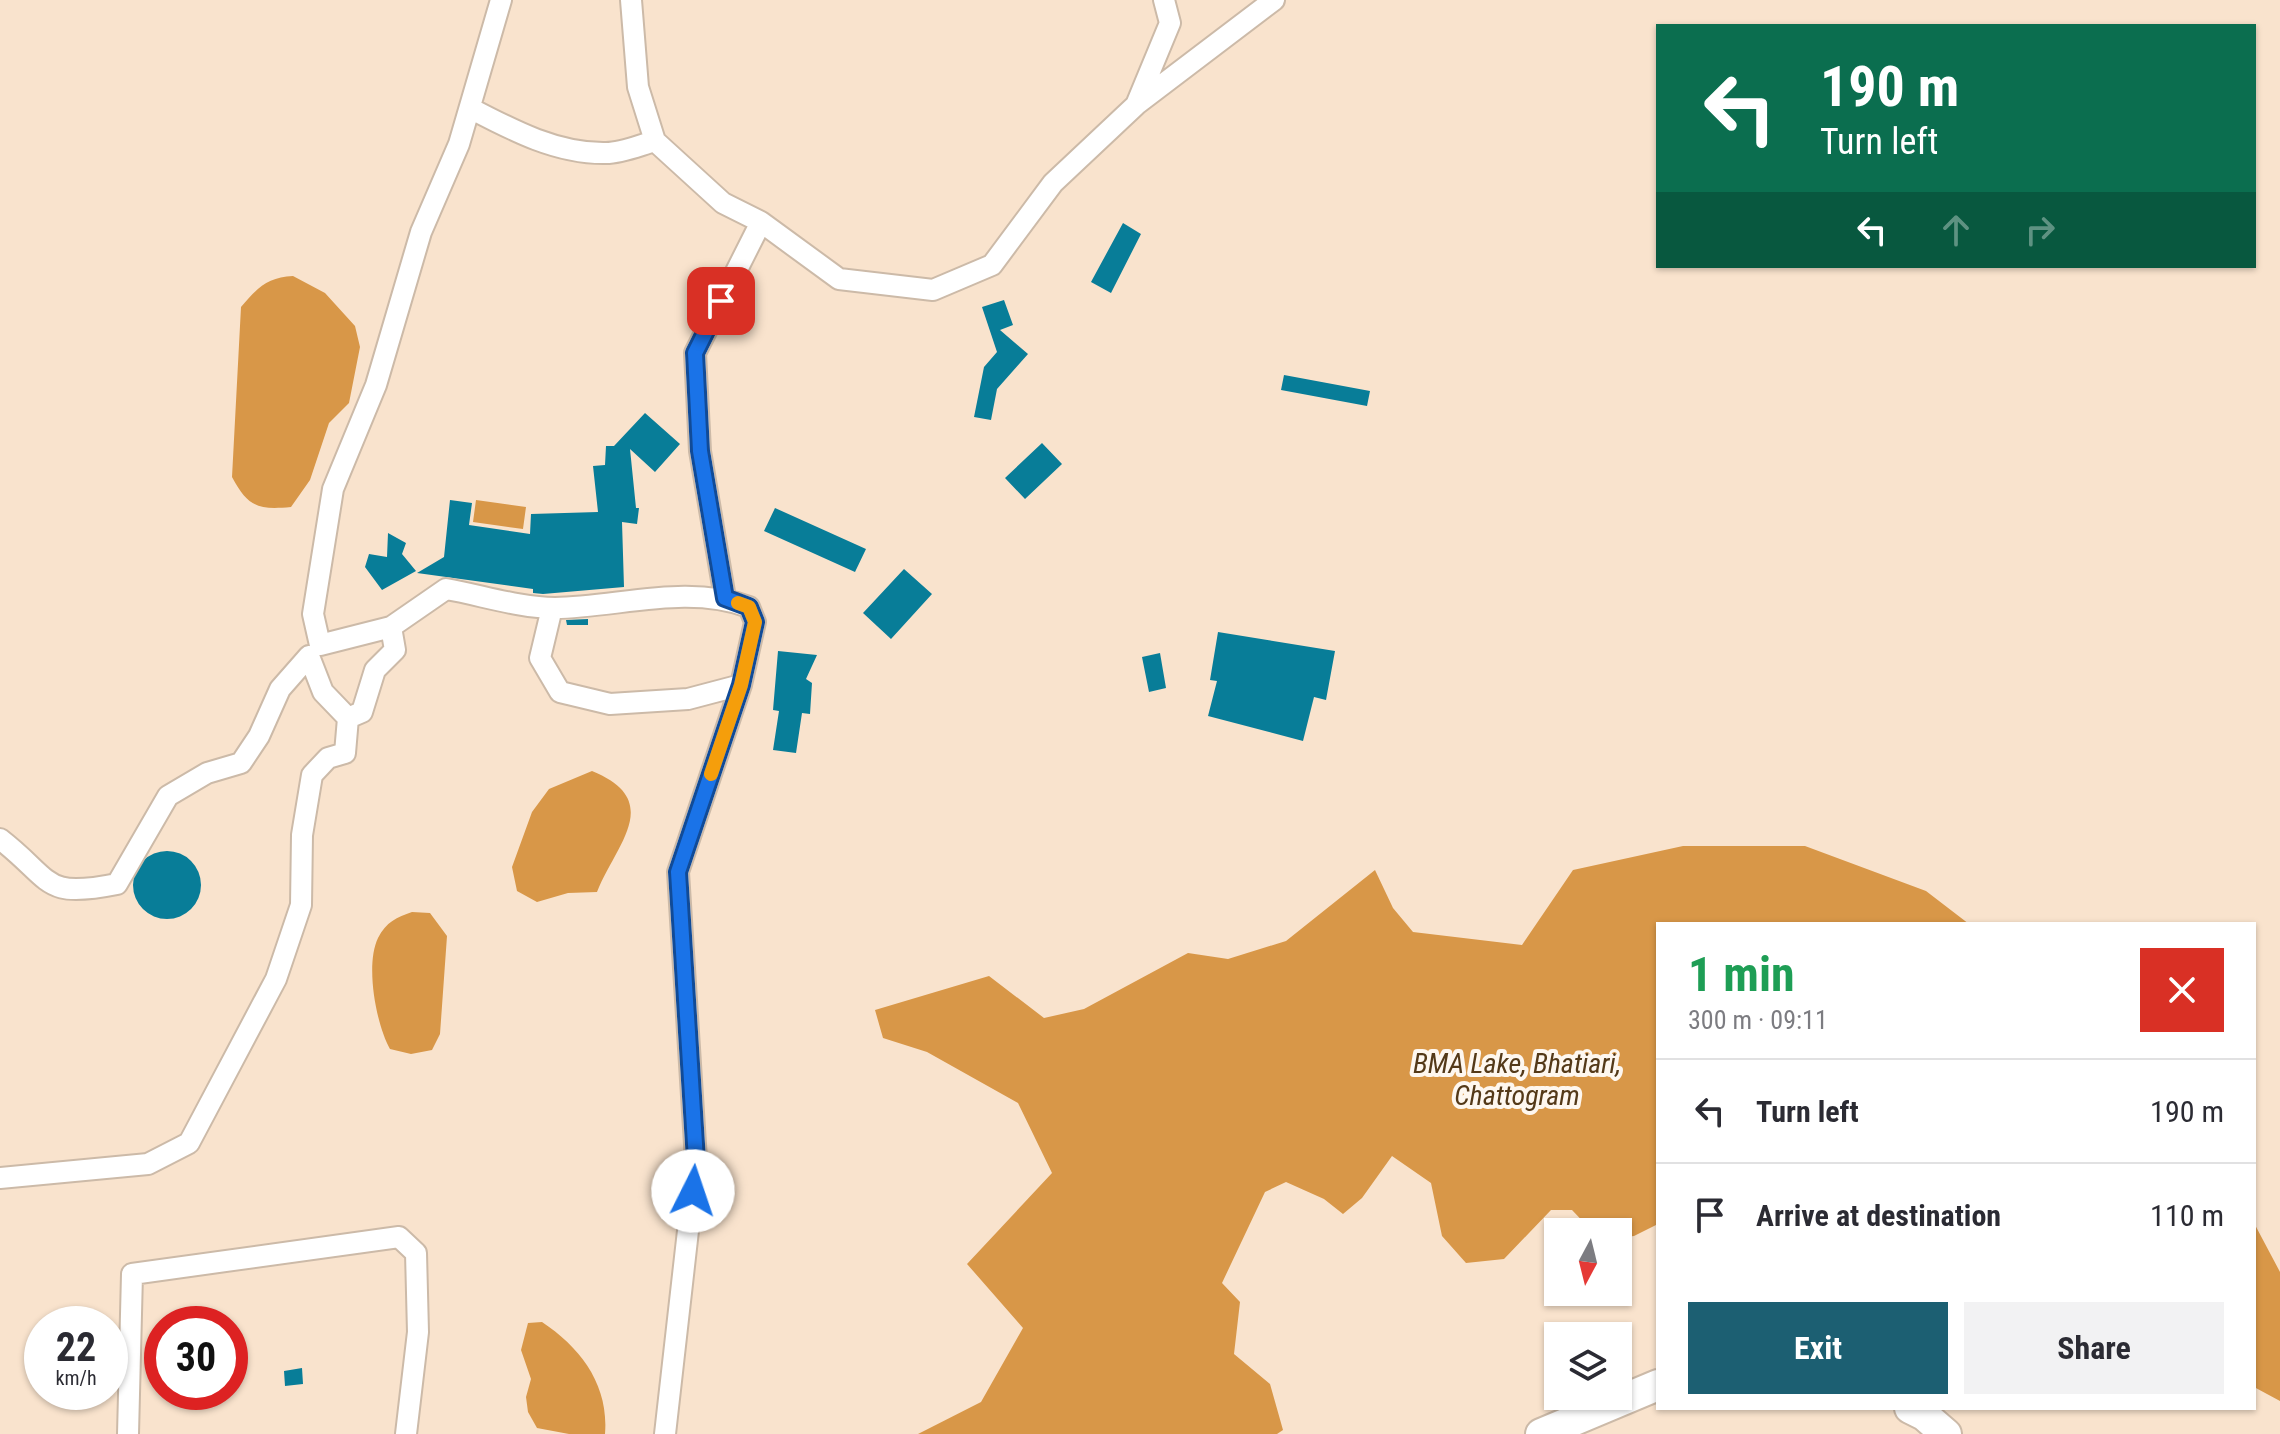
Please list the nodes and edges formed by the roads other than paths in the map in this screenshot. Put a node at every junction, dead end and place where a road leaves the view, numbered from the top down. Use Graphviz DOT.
graph roads {
  1 [pos="501,0"];
  2 [pos="631,0"];
  3 [pos="1164,0"];
  4 [pos="1274,0"];
  5 [pos="1136,105"];
  6 [pos="470,108"];
  7 [pos="655,141"];
  8 [pos="761,222"];
  9 [pos="725,598"];
  10 [pos="552,608"];
  11 [pos="391,627"];
  12 [pos="315,650"];
  13 [pos="741,685"];
  14 [pos="348,718"];
  15 [pos="0,839"];
  16 [pos="0,1178"];
  17 [pos="1656,1386"];
  18 [pos="1914,1410"];
  19 [pos="128,1434"];
  20 [pos="406,1434"];
  21 [pos="665,1434"];
  22 [pos="1541,1434"];
  23 [pos="1946,1434"];
  1 -- 6 [label="street"];
  2 -- 7 [label="street"];
  3 -- 5 [label="street"];
  4 -- 5 [label="street"];
  5 -- 8 [label="street"];
  6 -- 7 [label="street"];
  6 -- 12 [label="street"];
  7 -- 8 [label="street"];
  8 -- 9 [label="street"];
  9 -- 10 [label="street"];
  9 -- 13 [label="street"];
  10 -- 11 [label="street"];
  10 -- 13 [label="street"];
  11 -- 12 [label="street"];
  11 -- 14 [label="street"];
  12 -- 14 [label="street"];
  12 -- 15 [label="street"];
  13 -- 21 [label="street"];
  14 -- 16 [label="street"];
  17 -- 22 [label="main road"];
  18 -- 23 [label="main road"];
  19 -- 20 [label="street"];
}
